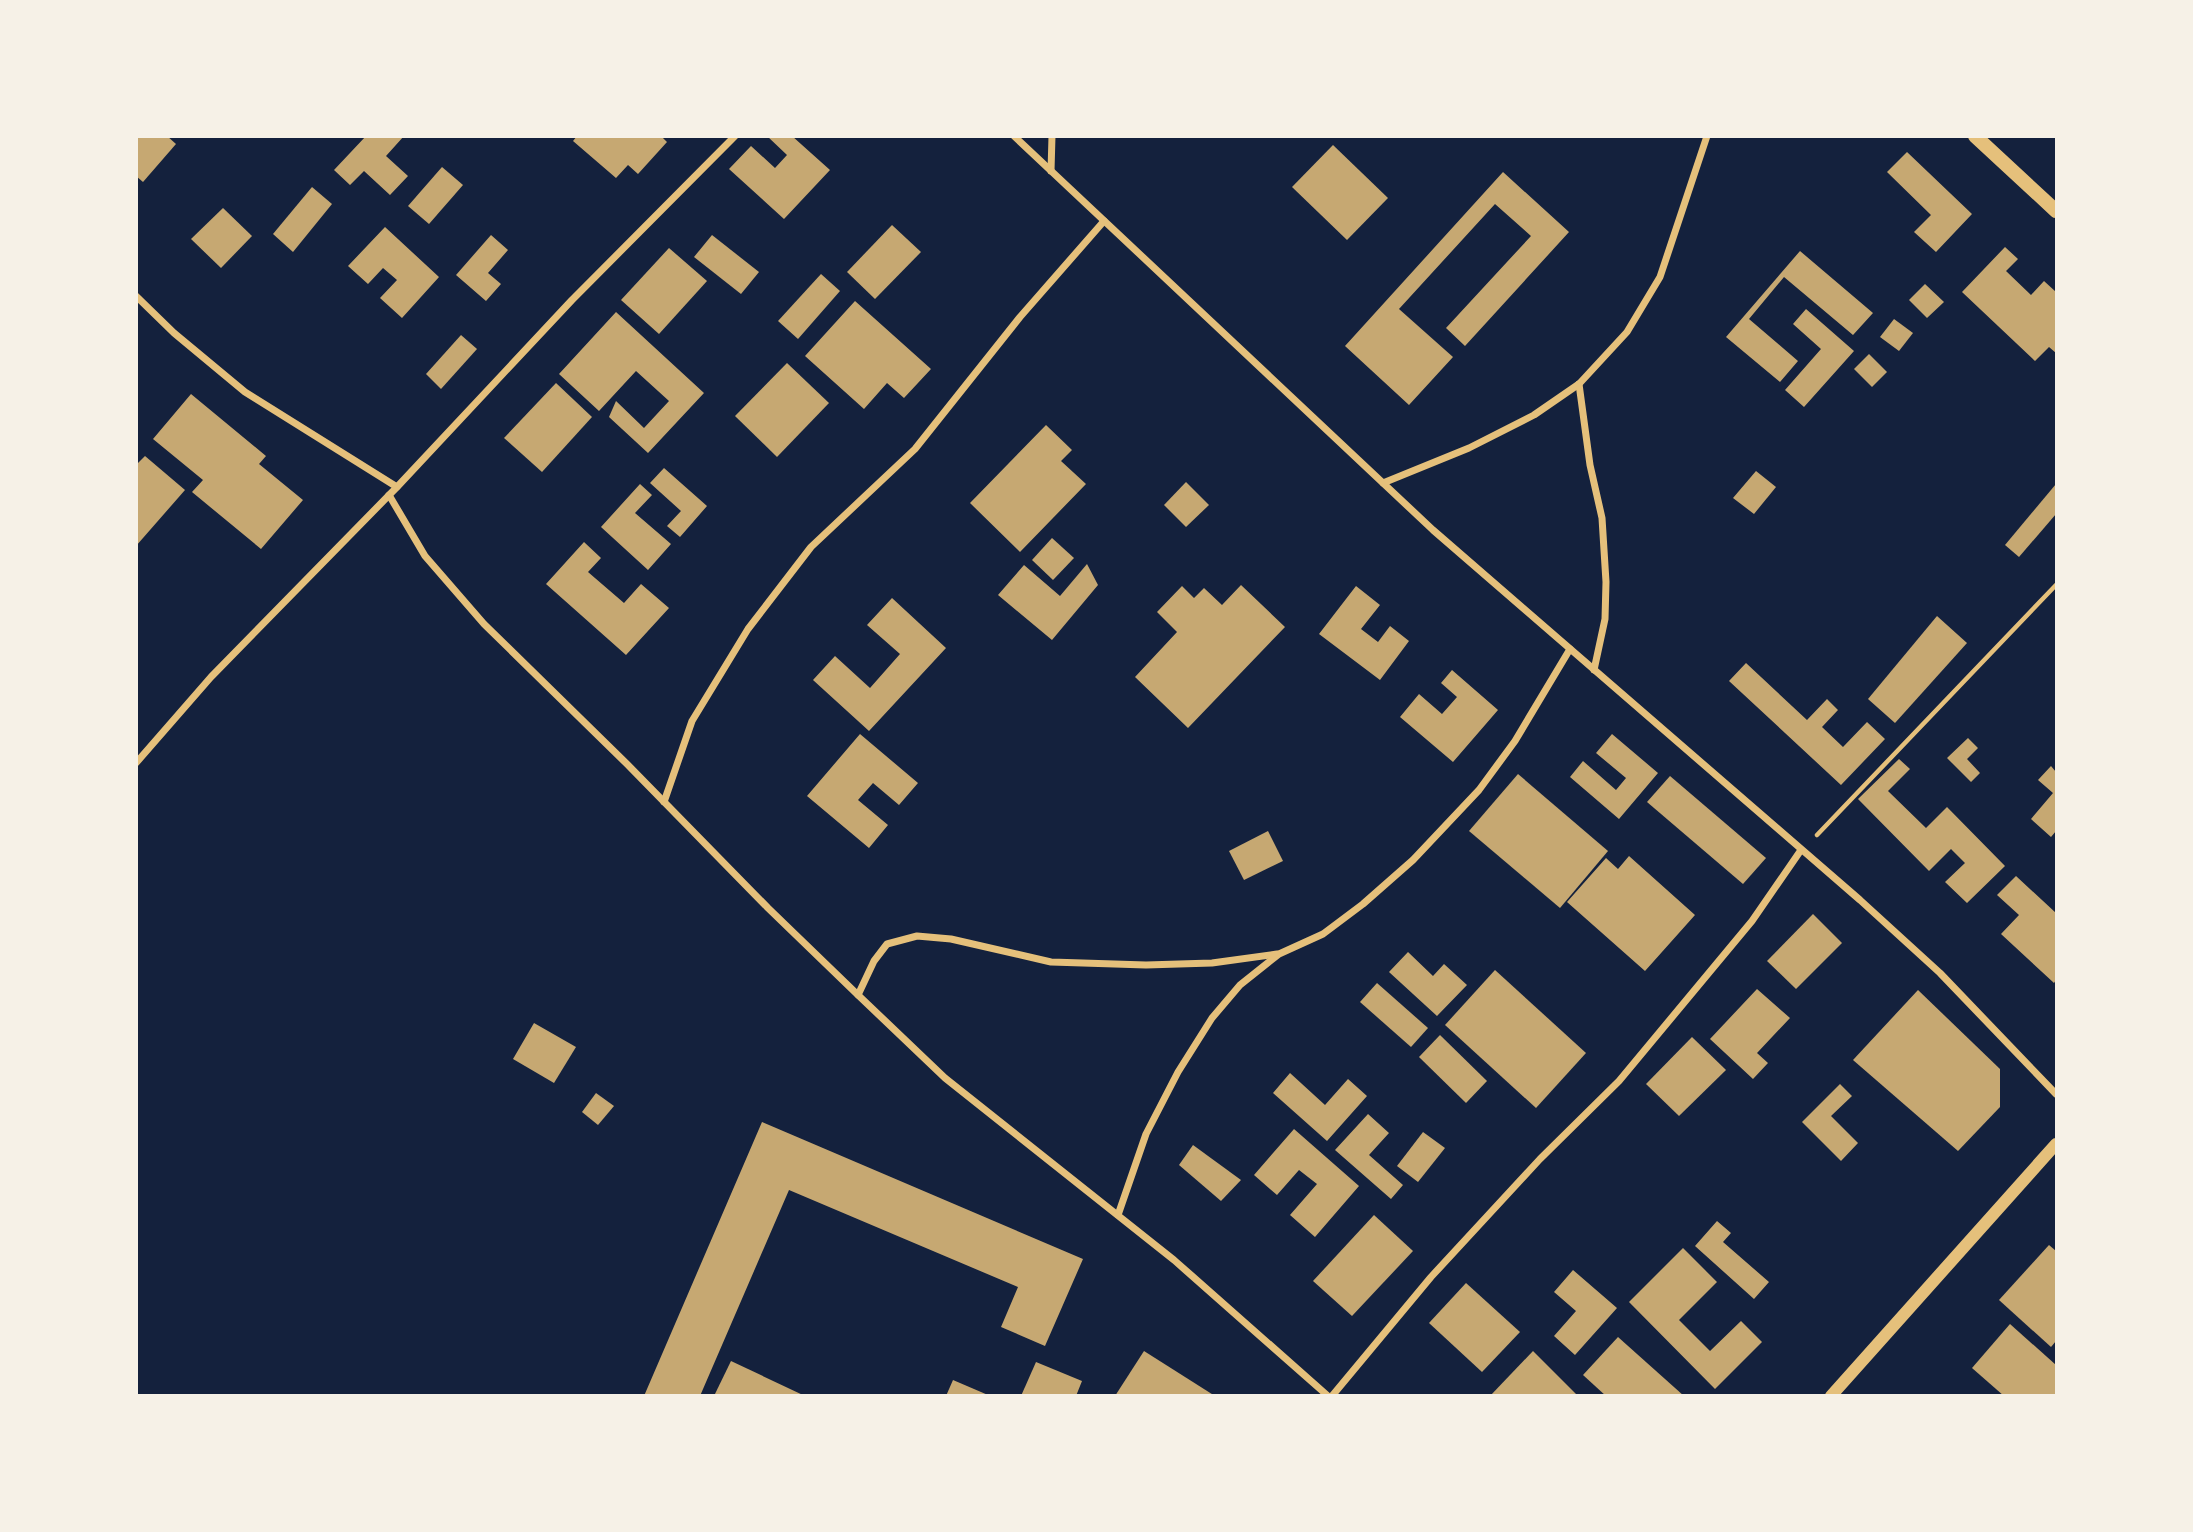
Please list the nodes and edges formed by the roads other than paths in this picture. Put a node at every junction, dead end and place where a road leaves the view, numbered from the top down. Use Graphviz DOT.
graph roads {
  1 [pos="734,136"];
  2 [pos="1014,136"];
  3 [pos="1052,136"];
  4 [pos="1707,136"];
  5 [pos="1975,136"];
  6 [pos="1051,171"];
  7 [pos="2056,211"];
  8 [pos="1104,220"];
  9 [pos="136,296"];
  10 [pos="1578,384"];
  11 [pos="1383,483"];
  12 [pos="397,487"];
  13 [pos="389,495"];
  14 [pos="1570,649"];
  15 [pos="1594,670"];
  16 [pos="136,762"];
  17 [pos="664,802"];
  18 [pos="1801,850"];
  19 [pos="1279,954"];
  20 [pos="858,995"];
  21 [pos="2056,1094"];
  22 [pos="2056,1144"];
  23 [pos="1118,1215"];
  24 [pos="1330,1395"];
  25 [pos="1831,1395"];
  1 -- 12 [label="street"];
  2 -- 6 [label="street"];
  3 -- 6 [label="street"];
  4 -- 10 [label="street"];
  5 -- 7 [label="main road"];
  6 -- 8 [label="street"];
  8 -- 11 [label="street"];
  8 -- 17 [label="street"];
  9 -- 12 [label="street"];
  10 -- 11 [label="street"];
  10 -- 15 [label="street"];
  11 -- 14 [label="street"];
  12 -- 13 [label="street"];
  13 -- 16 [label="street"];
  13 -- 17 [label="street"];
  14 -- 15 [label="street"];
  14 -- 19 [label="street"];
  15 -- 18 [label="street"];
  17 -- 20 [label="street"];
  18 -- 21 [label="street"];
  18 -- 24 [label="street"];
  19 -- 20 [label="street"];
  19 -- 23 [label="street"];
  20 -- 23 [label="street"];
  22 -- 25 [label="street"];
  23 -- 24 [label="street"];
}
